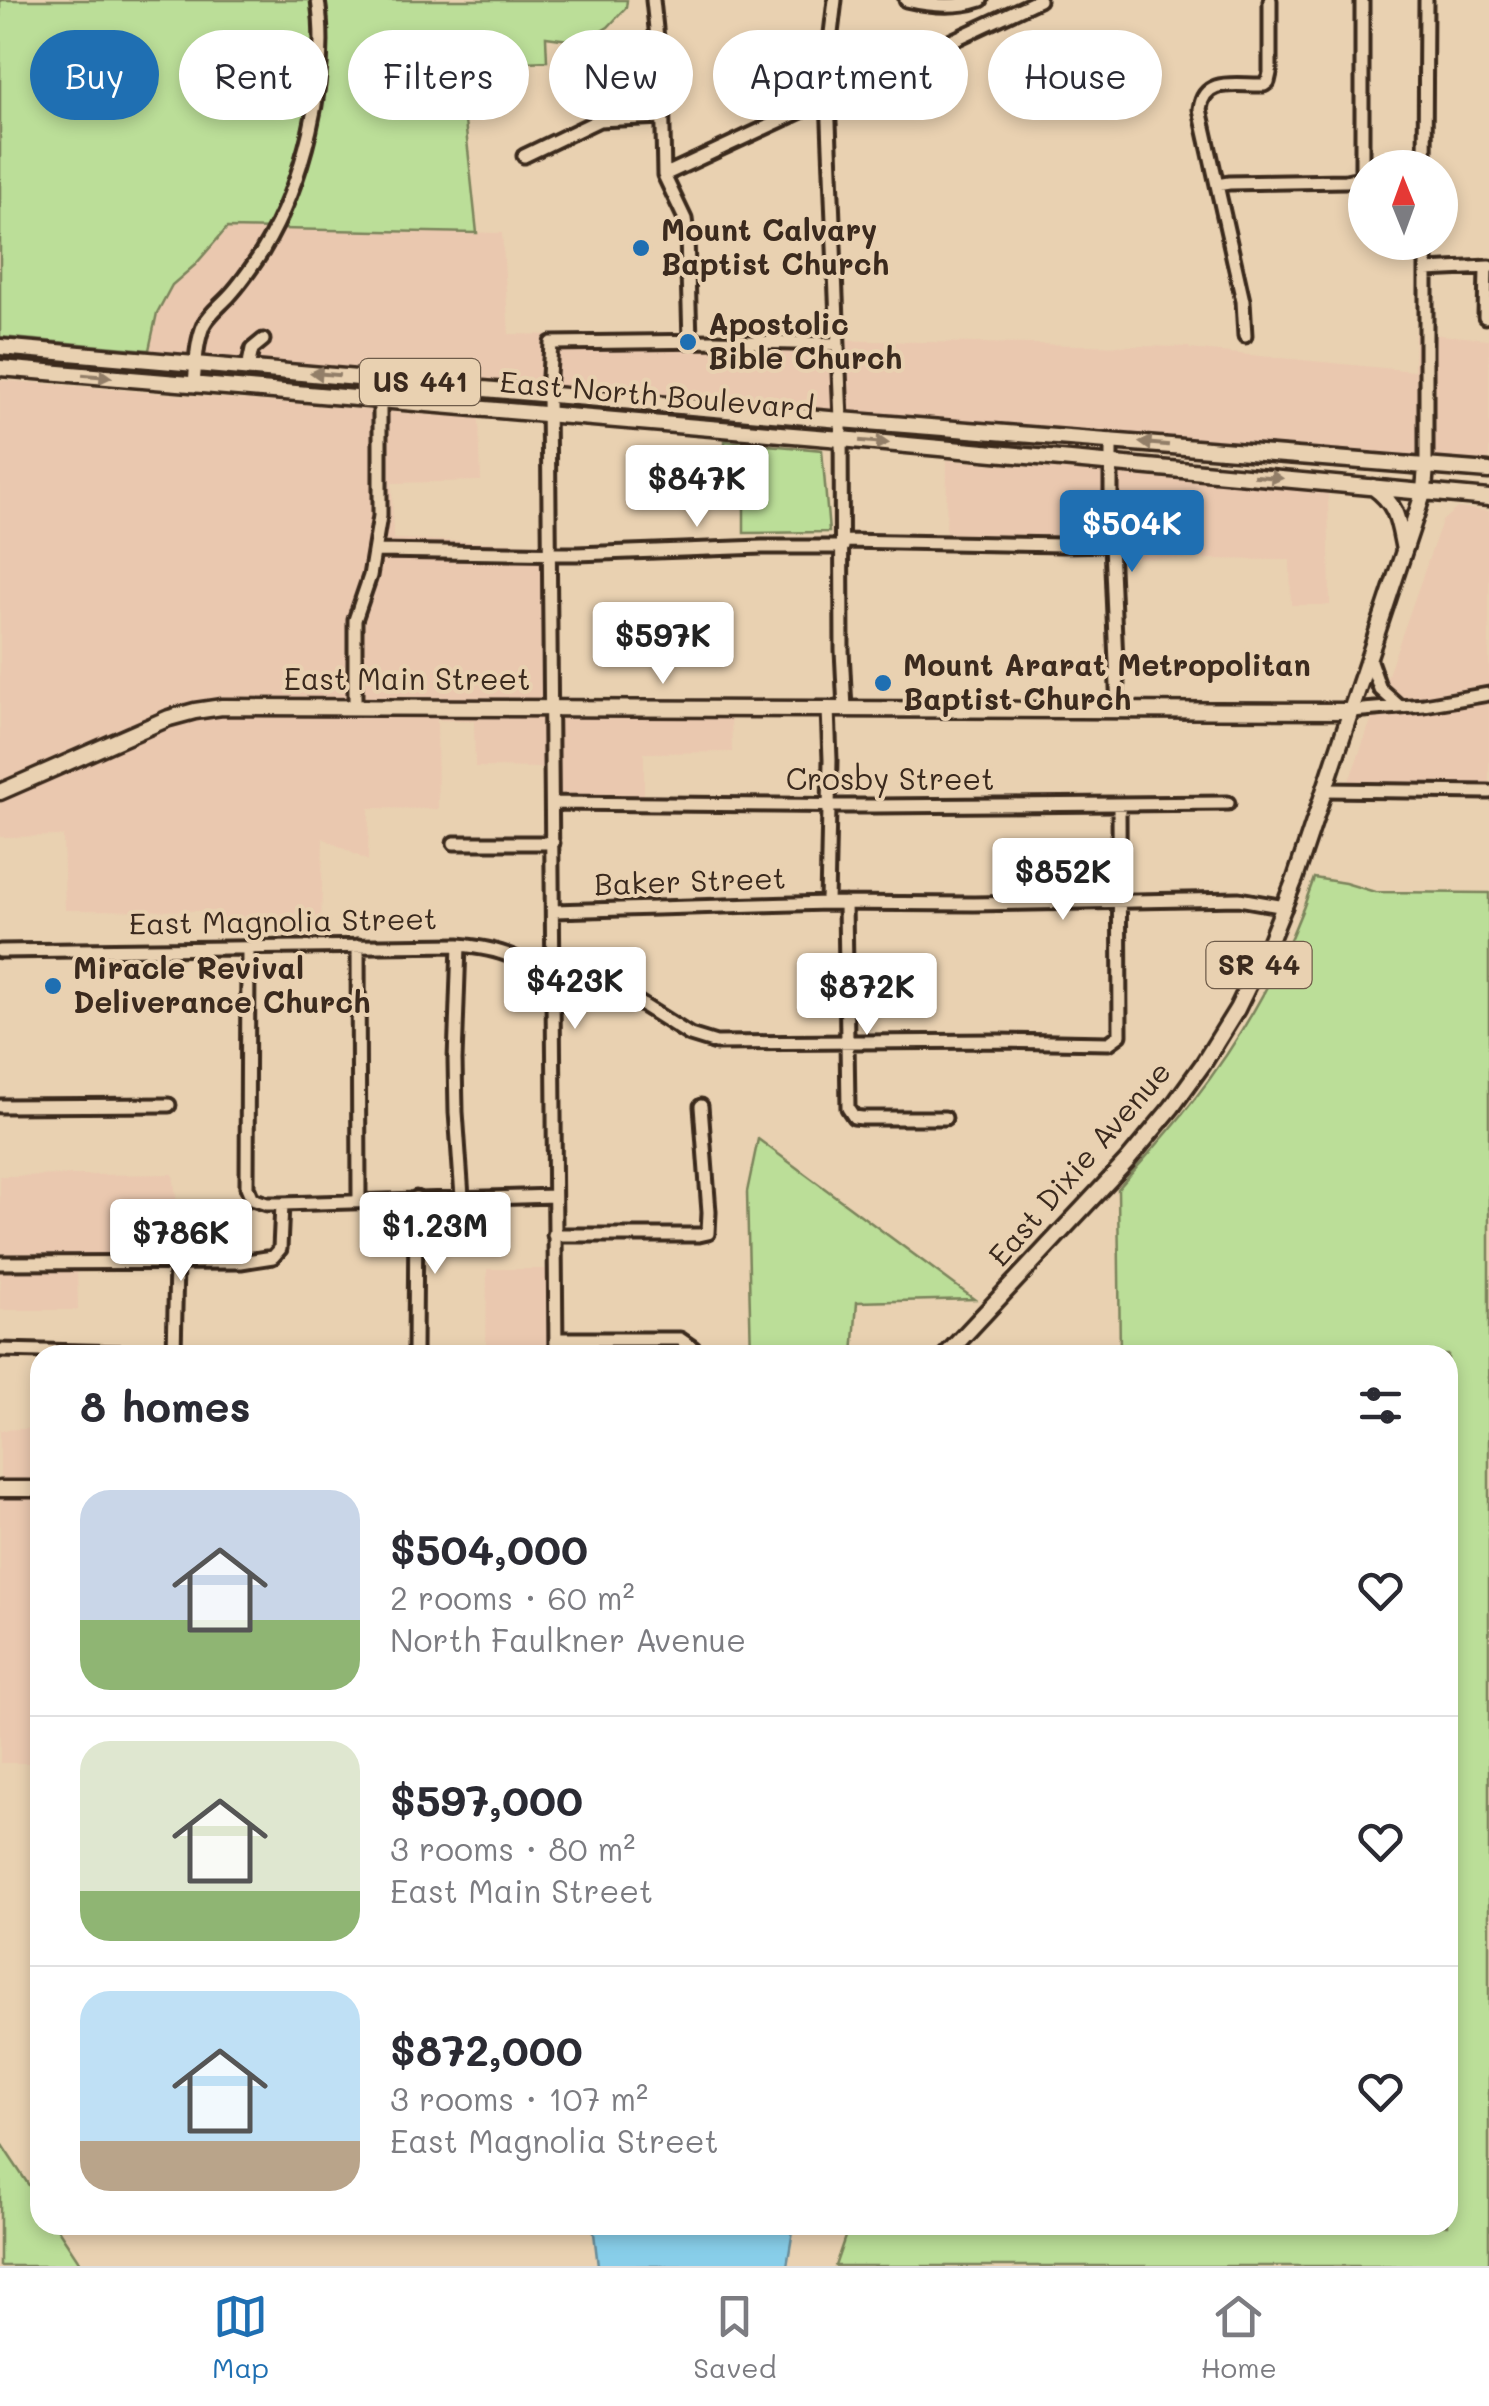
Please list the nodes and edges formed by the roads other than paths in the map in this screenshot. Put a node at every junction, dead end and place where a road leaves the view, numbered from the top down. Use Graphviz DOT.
graph roads {
  1 [pos="318,0"];
  2 [pos="653,0"];
  3 [pos="834,0"];
  4 [pos="906,0"];
  5 [pos="981,0"];
  6 [pos="1270,0"];
  7 [pos="1362,0"];
  8 [pos="1426,0"];
  9 [pos="1034,1"];
  10 [pos="656,30"];
  11 [pos="831,30"];
  12 [pos="968,32"];
  13 [pos="599,120"];
  14 [pos="662,120"];
  15 [pos="781,120"];
  16 [pos="829,120"];
  17 [pos="1364,150"];
  18 [pos="1425,150"];
  19 [pos="524,156"];
  20 [pos="664,175"];
  21 [pos="1348,181"];
  22 [pos="1217,185"];
  23 [pos="1426,260"];
  24 [pos="1488,268"];
  25 [pos="1426,270"];
  26 [pos="1486,317"];
  27 [pos="1245,336"];
  28 [pos="263,340"];
  29 [pos="690,341"];
  30 [pos="836,344"];
  31 [pos="0,347"];
  32 [pos="196,364"];
  33 [pos="0,368"];
  34 [pos="248,368"];
  35 [pos="380,379"];
  36 [pos="194,384"];
  37 [pos="548,393"];
  38 [pos="380,400"];
  39 [pos="549,415"];
  40 [pos="841,420"];
  41 [pos="841,439"];
  42 [pos="1111,440"];
  43 [pos="1110,462"];
  44 [pos="1426,466"];
  45 [pos="1489,471"];
  46 [pos="1372,486"];
  47 [pos="1424,491"];
  48 [pos="1489,498"];
  49 [pos="843,544"];
  50 [pos="1111,544"];
  51 [pos="376,550"];
  52 [pos="1404,553"];
  53 [pos="551,554"];
  54 [pos="1369,658"];
  55 [pos="1489,694"];
  56 [pos="355,708"];
  57 [pos="552,708"];
  58 [pos="1400,708"];
  59 [pos="828,709"];
  60 [pos="845,709"];
  61 [pos="1118,710"];
  62 [pos="1351,711"];
  63 [pos="1325,790"];
  64 [pos="0,792"];
  65 [pos="1489,792"];
  66 [pos="552,802"];
  67 [pos="1228,803"];
  68 [pos="829,806"];
  69 [pos="1119,806"];
  70 [pos="454,843"];
  71 [pos="553,843"];
  72 [pos="1120,902"];
  73 [pos="827,903"];
  74 [pos="845,903"];
  75 [pos="1285,907"];
  76 [pos="554,911"];
  77 [pos="459,945"];
  78 [pos="358,946"];
  79 [pos="248,949"];
  80 [pos="0,952"];
  81 [pos="554,962"];
  82 [pos="555,987"];
  83 [pos="846,1042"];
  84 [pos="0,1106"];
  85 [pos="169,1106"];
  86 [pos="701,1106"];
  87 [pos="945,1118"];
  88 [pos="554,1196"];
  89 [pos="462,1197"];
  90 [pos="416,1198"];
  91 [pos="358,1200"];
  92 [pos="282,1204"];
  93 [pos="554,1235"];
  94 [pos="0,1263"];
  95 [pos="176,1264"];
  96 [pos="556,1338"];
  97 [pos="174,1345"];
  98 [pos="415,1345"];
  99 [pos="556,1345"];
  100 [pos="688,1345"];
  101 [pos="955,1345"];
  102 [pos="0,1350"];
  103 [pos="30,1351"];
  104 [pos="30,1488"];
  105 [pos="0,1489"];
  1 -- 32 [label="street"];
  2 -- 10 [label="street"];
  3 -- 11 [label="street"];
  4 -- 5 [label="street"];
  6 -- 22 [label="street"];
  7 -- 17 [label="street"];
  8 -- 18 [label="street"];
  9 -- 12 [label="street"];
  13 -- 19 [label="street"];
  14 -- 20 [label="street"];
  15 -- 20 [label="street"];
  16 -- 30 [label="street"];
  20 -- 29 [label="street"];
  21 -- 22 [label="street"];
  22 -- 27 [label="street"];
  23 -- 25 [label="street"];
  24 -- 25 [label="street"];
  24 -- 26 [label="street"];
  25 -- 44 [label="street"];
  28 -- 34 [label="street"];
  29 -- 30 [label="street"];
  29 -- 37 [label="street"];
  30 -- 40 [label="street"];
  31 -- 32 [label="main road, East North Boulevard / US 441"];
  32 -- 34 [label="main road, East North Boulevard / US 441"];
  32 -- 36 [label="street"];
  33 -- 36 [label="main road, East North Boulevard / US 441, one-way"];
  35 -- 34 [label="main road, East North Boulevard / US 441, one-way"];
  35 -- 37 [label="main road, East North Boulevard / US 441"];
  35 -- 38 [label="street"];
  36 -- 38 [label="main road, East North Boulevard / US 441"];
  37 -- 39 [label="street"];
  37 -- 40 [label="main road, East North Boulevard / US 441"];
  38 -- 39 [label="main road, East North Boulevard / US 441"];
  38 -- 51 [label="street"];
  39 -- 41 [label="main road, East North Boulevard / US 441"];
  39 -- 53 [label="street"];
  40 -- 41 [label="street"];
  40 -- 42 [label="main road, East North Boulevard / US 441"];
  41 -- 43 [label="main road, East North Boulevard / US 441, one-way"];
  41 -- 49 [label="street"];
  42 -- 43 [label="street"];
  44 -- 42 [label="main road, East North Boulevard / US 441, one-way"];
  43 -- 46 [label="main road, East North Boulevard / US 441, one-way"];
  43 -- 50 [label="street"];
  44 -- 45 [label="main road, East North Boulevard / US 441"];
  44 -- 47 [label="main road, SR 44"];
  46 -- 47 [label="main road, East North Boulevard / US 441"];
  46 -- 52 [label="main road"];
  47 -- 48 [label="main road, East North Boulevard / US 441"];
  47 -- 52 [label="main road, East Dixie Avenue / SR 44"];
  49 -- 50 [label="street"];
  49 -- 53 [label="street"];
  49 -- 60 [label="street"];
  50 -- 61 [label="street"];
  51 -- 53 [label="street"];
  51 -- 56 [label="street"];
  52 -- 54 [label="main road, East Dixie Avenue / SR 44"];
  53 -- 57 [label="street"];
  54 -- 58 [label="street"];
  54 -- 62 [label="main road, East Dixie Avenue / SR 44"];
  55 -- 58 [label="street, East Main Street"];
  56 -- 57 [label="main road, East Main Street"];
  56 -- 64 [label="main road, East Main Street"];
  57 -- 59 [label="main road, East Main Street"];
  57 -- 66 [label="street"];
  58 -- 62 [label="street, East Main Street"];
  59 -- 60 [label="main road, East Main Street"];
  59 -- 68 [label="street"];
  60 -- 61 [label="main road, East Main Street"];
  61 -- 62 [label="main road, East Main Street"];
  62 -- 63 [label="main road, East Dixie Avenue / SR 44"];
  63 -- 65 [label="street"];
  63 -- 75 [label="main road, East Dixie Avenue / SR 44"];
  66 -- 68 [label="street, Crosby Street"];
  66 -- 71 [label="street"];
  67 -- 69 [label="street, Crosby Street"];
  68 -- 69 [label="street, Crosby Street"];
  68 -- 73 [label="street"];
  69 -- 72 [label="street"];
  70 -- 71 [label="street"];
  71 -- 76 [label="street"];
  72 -- 74 [label="street"];
  72 -- 75 [label="street"];
  72 -- 83 [label="street"];
  73 -- 74 [label="street, Baker Street"];
  73 -- 76 [label="street, Baker Street"];
  74 -- 83 [label="street"];
  75 -- 101 [label="main road, East Dixie Avenue / SR 44"];
  76 -- 81 [label="street"];
  77 -- 78 [label="street, East Magnolia Street"];
  77 -- 82 [label="street, East Magnolia Street"];
  77 -- 89 [label="street"];
  78 -- 79 [label="street, East Magnolia Street"];
  78 -- 91 [label="street"];
  79 -- 80 [label="street, East Magnolia Street"];
  79 -- 92 [label="street"];
  81 -- 82 [label="street"];
  81 -- 83 [label="street"];
  82 -- 88 [label="street"];
  83 -- 87 [label="street"];
  84 -- 85 [label="street"];
  86 -- 93 [label="street"];
  88 -- 89 [label="street"];
  88 -- 93 [label="street"];
  89 -- 90 [label="street"];
  90 -- 91 [label="street"];
  90 -- 98 [label="street"];
  91 -- 92 [label="street"];
  92 -- 95 [label="street"];
  93 -- 96 [label="street"];
  94 -- 95 [label="street"];
  95 -- 97 [label="street"];
  96 -- 99 [label="street"];
  96 -- 100 [label="street"];
  102 -- 103 [label="street"];
  104 -- 105 [label="main road"];
}
